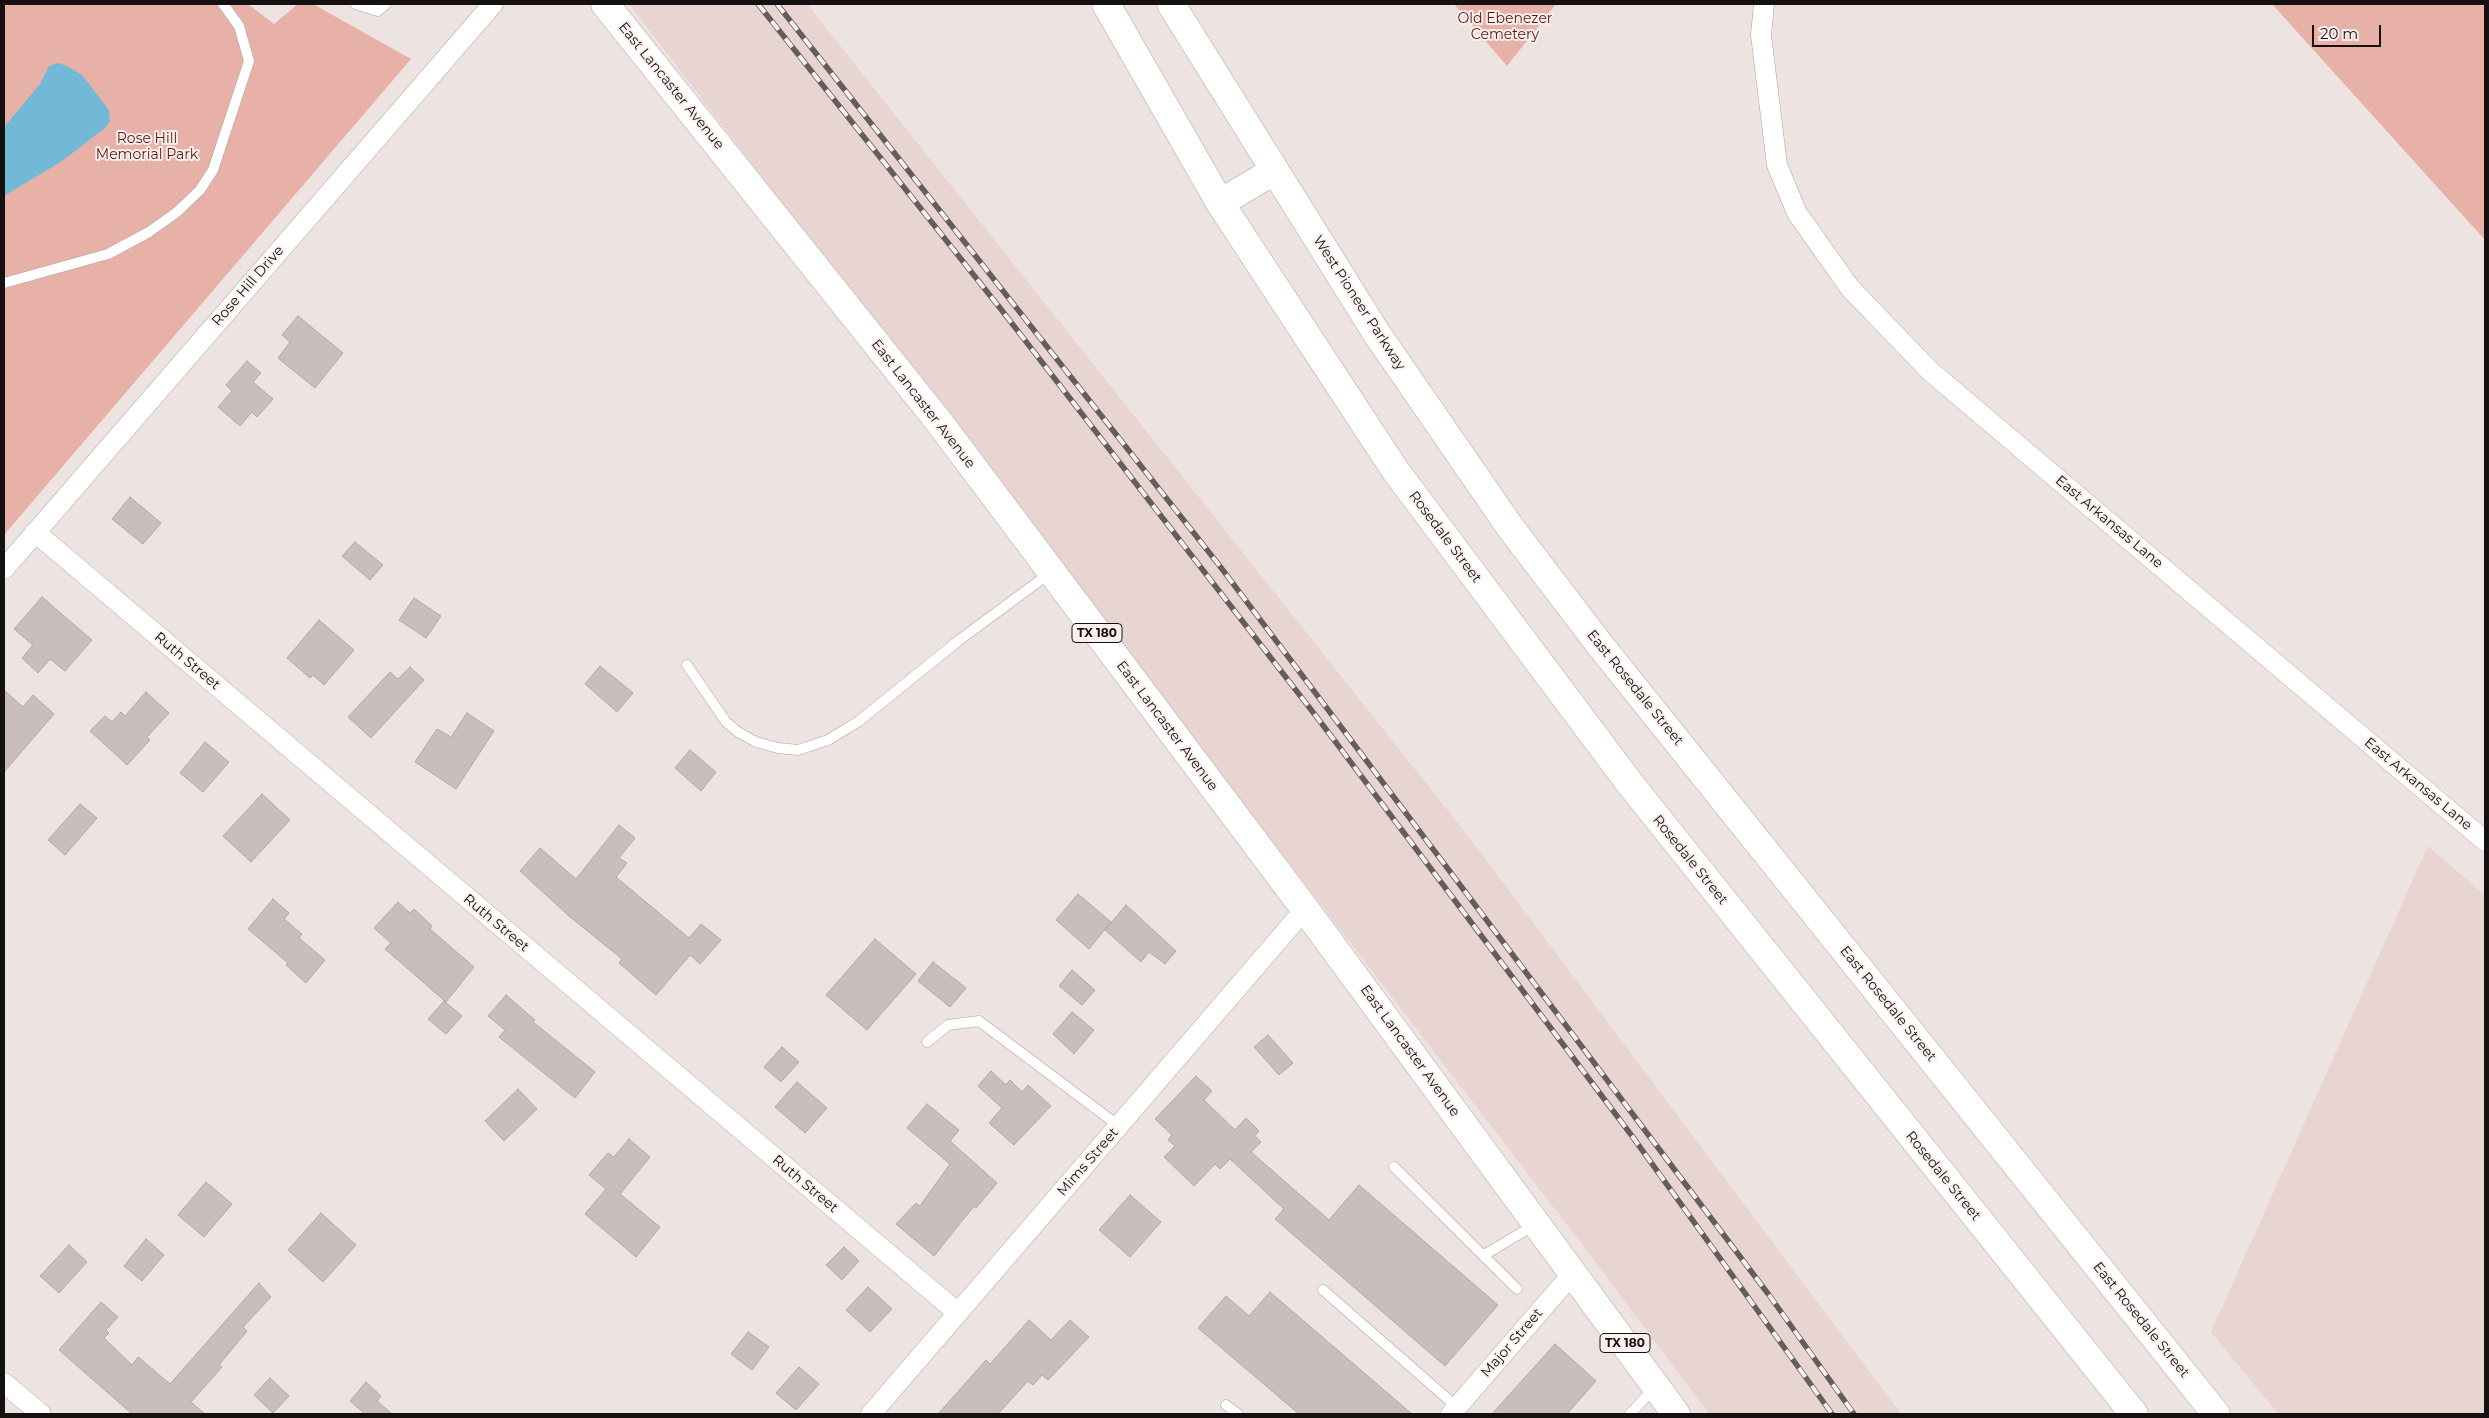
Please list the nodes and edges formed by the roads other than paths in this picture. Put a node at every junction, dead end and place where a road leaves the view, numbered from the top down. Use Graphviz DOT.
graph roads {
  1 [pos="223,4"];
  2 [pos="355,4"];
  3 [pos="386,4"];
  4 [pos="605,4"];
  5 [pos="1106,4"];
  6 [pos="1171,4"];
  7 [pos="1764,4"];
  8 [pos="487,6"];
  9 [pos="1274,171"];
  10 [pos="1220,203"];
  11 [pos="4,283"];
  12 [pos="35,532"];
  13 [pos="4,569"];
  14 [pos="1051,572"];
  15 [pos="1560,593"];
  16 [pos="687,665"];
  17 [pos="2485,841"];
  18 [pos="1305,909"];
  19 [pos="927,1042"];
  20 [pos="1119,1126"];
  21 [pos="1394,1167"];
  22 [pos="1536,1223"];
  23 [pos="1484,1255"];
  24 [pos="1573,1273"];
  25 [pos="1517,1289"];
  26 [pos="1323,1290"];
  27 [pos="958,1313"];
  28 [pos="4,1383"];
  29 [pos="1656,1386"];
  30 [pos="1226,1405"];
  31 [pos="1454,1411"];
  32 [pos="41,1414"];
  33 [pos="870,1414"];
  34 [pos="1238,1414"];
  35 [pos="1630,1414"];
  36 [pos="1676,1414"];
  37 [pos="2134,1414"];
  38 [pos="2216,1414"];
  1 -- 11 [label="lane"];
  2 -- 3 [label="lane"];
  4 -- 14 [label="main road, East Lancaster Avenue / TX 180"];
  5 -- 10 [label="main road"];
  6 -- 9 [label="main road, West Pioneer Parkway"];
  7 -- 17 [label="street, East Arkansas Lane"];
  8 -- 12 [label="street, Rose Hill Drive"];
  9 -- 10 [label="main road"];
  9 -- 15 [label="main road, West Pioneer Parkway"];
  10 -- 37 [label="main road, Rosedale Street"];
  12 -- 13 [label="street, Rose Hill Drive"];
  12 -- 27 [label="street, Ruth Street"];
  14 -- 16 [label="lane"];
  14 -- 18 [label="main road, East Lancaster Avenue / TX 180"];
  15 -- 38 [label="main road, East Rosedale Street"];
  18 -- 20 [label="street, Mims Street"];
  18 -- 22 [label="main road, East Lancaster Avenue / TX 180"];
  19 -- 20 [label="lane"];
  20 -- 27 [label="street, Mims Street"];
  21 -- 23 [label="lane"];
  22 -- 23 [label="lane"];
  22 -- 24 [label="main road, East Lancaster Avenue / TX 180"];
  23 -- 25 [label="lane"];
  24 -- 29 [label="main road, East Lancaster Avenue / TX 180"];
  24 -- 31 [label="street, Major Street"];
  26 -- 31 [label="lane"];
  27 -- 33 [label="street, Mims Street"];
  28 -- 32 [label="street"];
  29 -- 35 [label="lane"];
  29 -- 36 [label="main road, East Lancaster Avenue / TX 180"];
  30 -- 34 [label="lane"];
}
